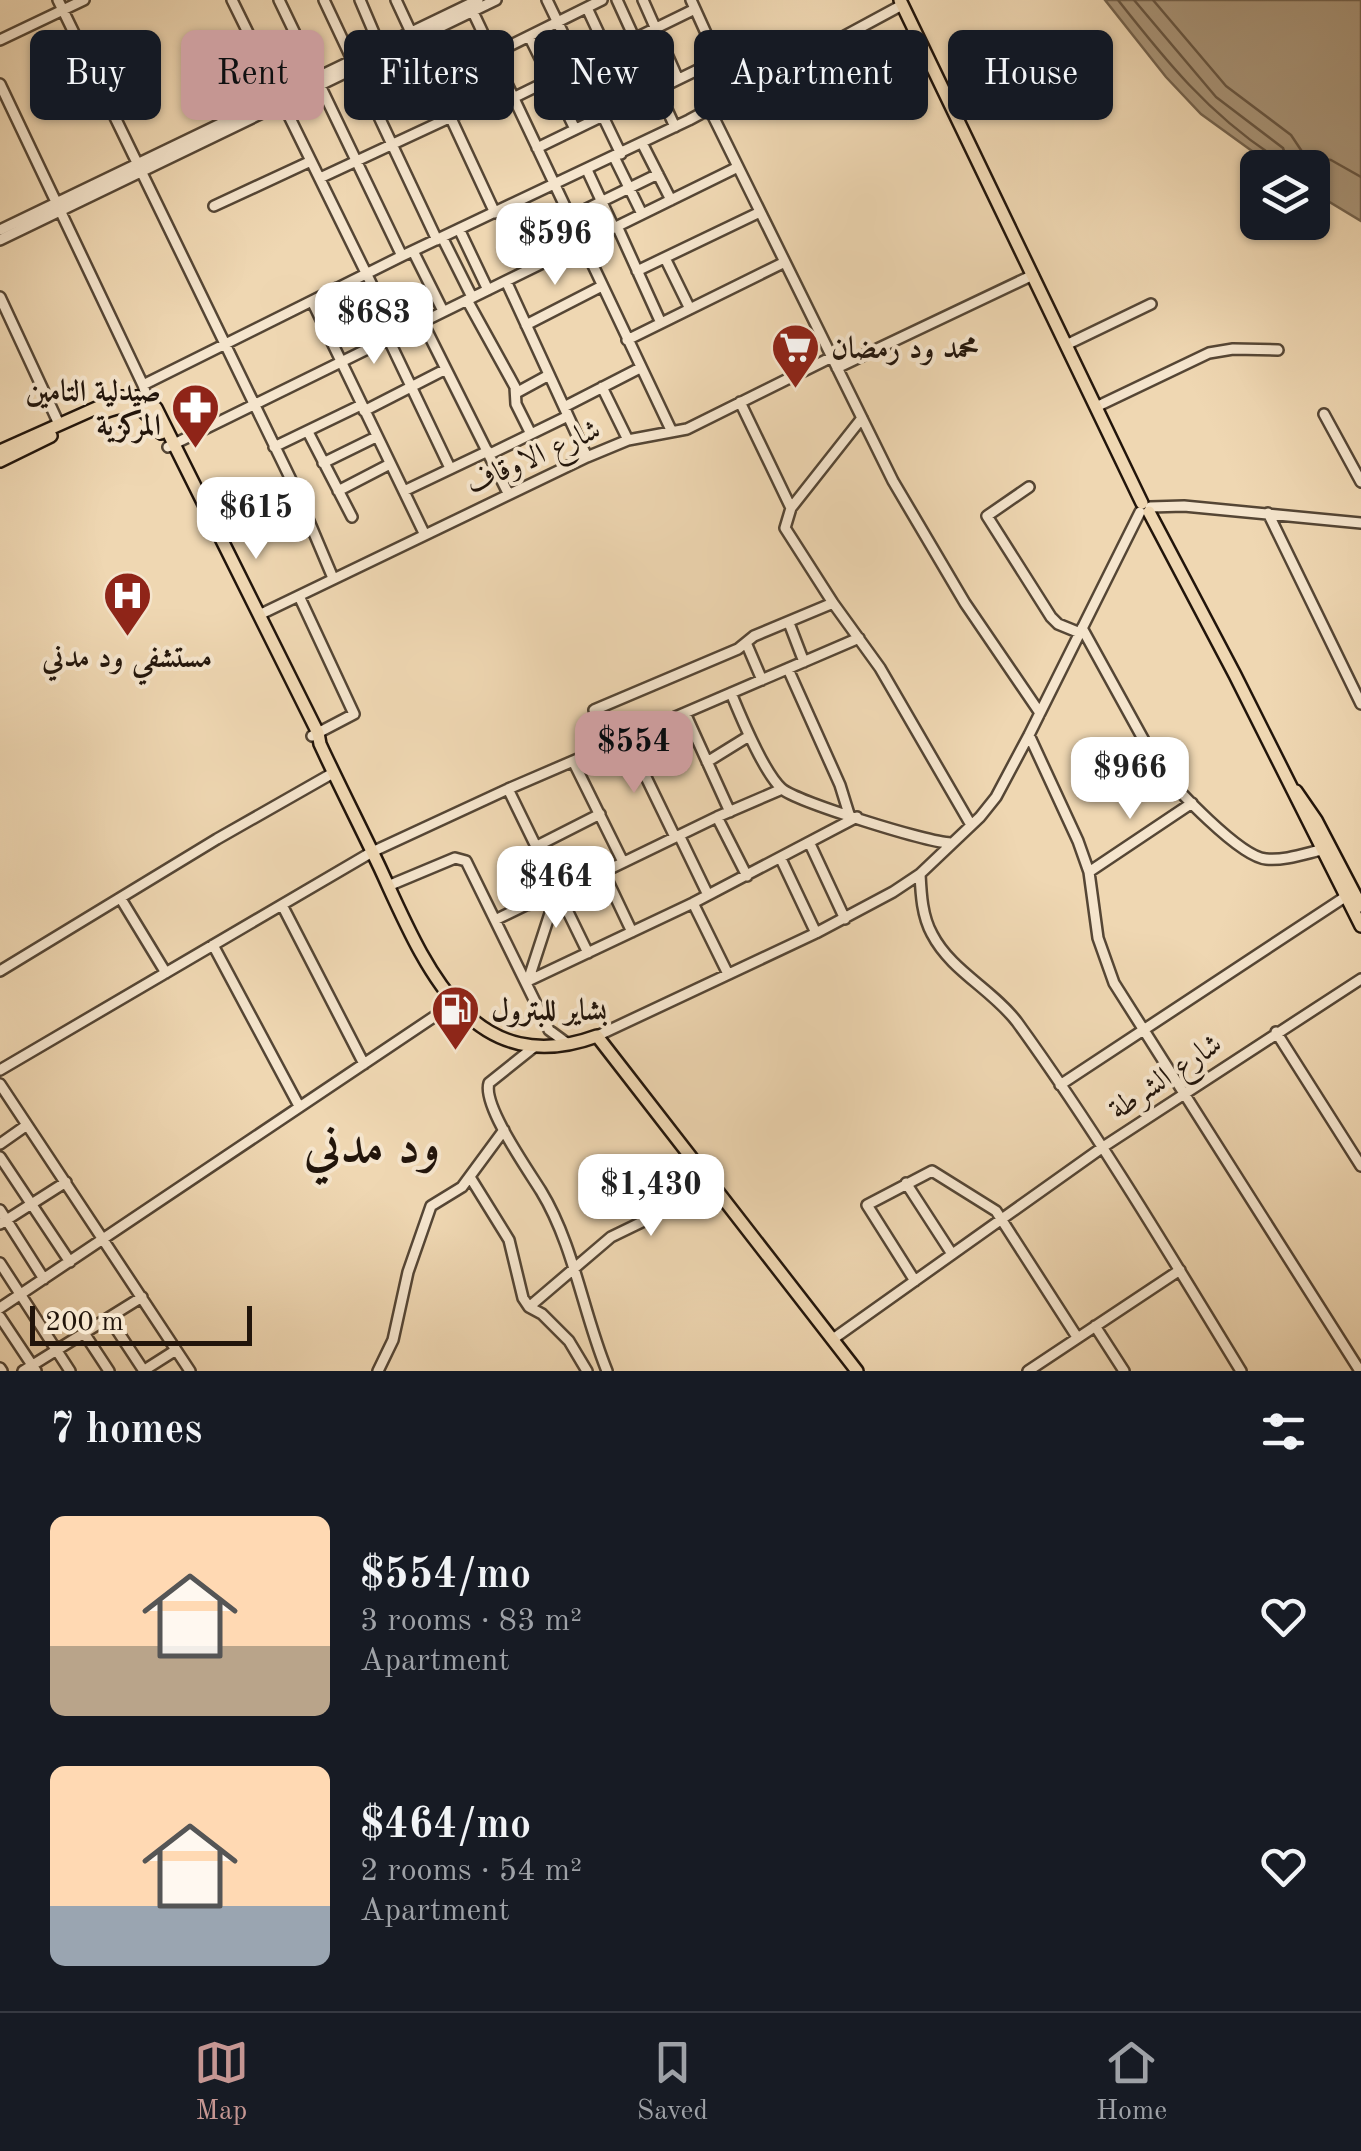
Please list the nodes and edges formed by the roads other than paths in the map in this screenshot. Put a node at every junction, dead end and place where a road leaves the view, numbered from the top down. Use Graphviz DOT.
graph roads {
  1 [pos="84,0"];
  2 [pos="232,0"];
  3 [pos="280,0"];
  4 [pos="324,0"];
  5 [pos="360,0"];
  6 [pos="396,0"];
  7 [pos="496,0"];
  8 [pos="547,0"];
  9 [pos="602,0"];
  10 [pos="617,0"];
  11 [pos="643,0"];
  12 [pos="901,2"];
  13 [pos="471,4"];
  14 [pos="60,5"];
  15 [pos="693,5"];
  16 [pos="587,8"];
  17 [pos="558,22"];
  18 [pos="656,28"];
  19 [pos="247,30"];
  20 [pos="294,30"];
  21 [pos="373,30"];
  22 [pos="411,30"];
  23 [pos="423,30"];
  24 [pos="482,30"];
  25 [pos="562,30"];
  26 [pos="597,30"];
  27 [pos="630,30"];
  28 [pos="652,30"];
  29 [pos="704,30"];
  30 [pos="851,30"];
  31 [pos="530,36"];
  32 [pos="0,40"];
  33 [pos="344,41"];
  34 [pos="514,44"];
  35 [pos="534,44"];
  36 [pos="694,71"];
  37 [pos="678,79"];
  38 [pos="674,81"];
  39 [pos="0,84"];
  40 [pos="324,94"];
  41 [pos="514,100"];
  42 [pos="694,118"];
  43 [pos="238,120"];
  44 [pos="291,120"];
  45 [pos="382,120"];
  46 [pos="446,120"];
  47 [pos="453,120"];
  48 [pos="570,120"];
  49 [pos="595,120"];
  50 [pos="605,120"];
  51 [pos="672,120"];
  52 [pos="715,120"];
  53 [pos="675,127"];
  54 [pos="575,130"];
  55 [pos="642,144"];
  56 [pos="394,145"];
  57 [pos="537,148"];
  58 [pos="618,155"];
  59 [pos="311,162"];
  60 [pos="356,162"];
  61 [pos="738,166"];
  62 [pos="138,168"];
  63 [pos="587,170"];
  64 [pos="658,174"];
  65 [pos="320,178"];
  66 [pos="554,185"];
  67 [pos="630,188"];
  68 [pos="671,200"];
  69 [pos="519,202"];
  70 [pos="602,202"];
  71 [pos="214,206"];
  72 [pos="58,207"];
  73 [pos="760,212"];
  74 [pos="495,213"];
  75 [pos="642,214"];
  76 [pos="570,218"];
  77 [pos="615,227"];
  78 [pos="460,229"];
  79 [pos="0,230"];
  80 [pos="536,234"];
  81 [pos="440,239"];
  82 [pos="0,240"];
  83 [pos="582,243"];
  84 [pos="413,251"];
  85 [pos="402,256"];
  86 [pos="664,258"];
  87 [pos="548,260"];
  88 [pos="785,262"];
  89 [pos="637,272"];
  90 [pos="366,274"];
  91 [pos="1032,275"];
  92 [pos="506,281"];
  93 [pos="602,286"];
  94 [pos="338,288"];
  95 [pos="488,290"];
  96 [pos="0,297"];
  97 [pos="469,299"];
  98 [pos="312,301"];
  99 [pos="1151,304"];
  100 [pos="690,309"];
  101 [pos="444,311"];
  102 [pos="422,321"];
  103 [pos="661,323"];
  104 [pos="526,324"];
  105 [pos="392,336"];
  106 [pos="627,340"];
  107 [pos="223,345"];
  108 [pos="1066,345"];
  109 [pos="368,348"];
  110 [pos="1278,350"];
  111 [pos="832,356"];
  112 [pos="342,362"];
  113 [pos="640,368"];
  114 [pos="837,368"];
  115 [pos="446,369"];
  116 [pos="549,375"];
  117 [pos="144,385"];
  118 [pos="411,388"];
  119 [pos="602,388"];
  120 [pos="516,394"];
  121 [pos="740,402"];
  122 [pos="146,405"];
  123 [pos="254,406"];
  124 [pos="1096,407"];
  125 [pos="363,408"];
  126 [pos="566,411"];
  127 [pos="1324,414"];
  128 [pos="862,418"];
  129 [pos="59,424"];
  130 [pos="308,432"];
  131 [pos="672,432"];
  132 [pos="531,434"];
  133 [pos="376,437"];
  134 [pos="628,440"];
  135 [pos="171,445"];
  136 [pos="274,448"];
  137 [pos="0,451"];
  138 [pos="489,452"];
  139 [pos="587,456"];
  140 [pos="0,461"];
  141 [pos="323,464"];
  142 [pos="390,464"];
  143 [pos="450,468"];
  144 [pos="1361,482"];
  145 [pos="1028,488"];
  146 [pos="338,490"];
  147 [pos="404,490"];
  148 [pos="508,493"];
  149 [pos="791,508"];
  150 [pos="1145,508"];
  151 [pos="1268,513"];
  152 [pos="352,517"];
  153 [pos="1361,523"];
  154 [pos="424,533"];
  155 [pos="233,570"];
  156 [pos="333,578"];
  157 [pos="299,596"];
  158 [pos="832,604"];
  159 [pos="259,615"];
  160 [pos="789,622"];
  161 [pos="1081,630"];
  162 [pos="860,638"];
  163 [pos="746,644"];
  164 [pos="804,662"];
  165 [pos="788,668"];
  166 [pos="762,680"];
  167 [pos="731,693"];
  168 [pos="1361,704"];
  169 [pos="685,713"];
  170 [pos="1040,713"];
  171 [pos="1029,735"];
  172 [pos="749,736"];
  173 [pos="317,737"];
  174 [pos="627,738"];
  175 [pos="610,745"];
  176 [pos="573,761"];
  177 [pos="706,762"];
  178 [pos="333,773"];
  179 [pos="1293,788"];
  180 [pos="508,789"];
  181 [pos="782,789"];
  182 [pos="1192,803"];
  183 [pos="730,812"];
  184 [pos="600,814"];
  185 [pos="718,816"];
  186 [pos="853,816"];
  187 [pos="972,825"];
  188 [pos="677,836"];
  189 [pos="951,843"];
  190 [pos="810,844"];
  191 [pos="537,846"];
  192 [pos="1321,850"];
  193 [pos="372,852"];
  194 [pos="781,859"];
  195 [pos="623,862"];
  196 [pos="603,872"];
  197 [pos="1089,872"];
  198 [pos="920,874"];
  199 [pos="747,876"];
  200 [pos="388,886"];
  201 [pos="556,896"];
  202 [pos="708,896"];
  203 [pos="1345,897"];
  204 [pos="121,899"];
  205 [pos="693,903"];
  206 [pos="282,904"];
  207 [pos="1361,906"];
  208 [pos="845,918"];
  209 [pos="495,920"];
  210 [pos="1361,926"];
  211 [pos="632,932"];
  212 [pos="816,933"];
  213 [pos="214,945"];
  214 [pos="588,953"];
  215 [pos="0,972"];
  216 [pos="166,973"];
  217 [pos="728,974"];
  218 [pos="1361,979"];
  219 [pos="528,982"];
  220 [pos="453,1004"];
  221 [pos="1144,1031"];
  222 [pos="1276,1032"];
  223 [pos="597,1036"];
  224 [pos="568,1044"];
  225 [pos="534,1047"];
  226 [pos="364,1064"];
  227 [pos="0,1070"];
  228 [pos="0,1084"];
  229 [pos="1060,1085"];
  230 [pos="1184,1094"];
  231 [pos="300,1106"];
  232 [pos="27,1124"];
  233 [pos="504,1130"];
  234 [pos="0,1144"];
  235 [pos="1104,1147"];
  236 [pos="0,1157"];
  237 [pos="1361,1166"];
  238 [pos="706,1176"];
  239 [pos="470,1177"];
  240 [pos="66,1182"];
  241 [pos="906,1182"];
  242 [pos="31,1204"];
  243 [pos="0,1210"];
  244 [pos="1001,1220"];
  245 [pos="3,1222"];
  246 [pos="104,1238"];
  247 [pos="952,1254"];
  248 [pos="70,1262"];
  249 [pos="0,1263"];
  250 [pos="572,1269"];
  251 [pos="1180,1270"];
  252 [pos="44,1279"];
  253 [pos="915,1281"];
  254 [pos="20,1295"];
  255 [pos="142,1297"];
  256 [pos="0,1308"];
  257 [pos="529,1308"];
  258 [pos="0,1317"];
  259 [pos="108,1318"];
  260 [pos="1095,1326"];
  261 [pos="84,1333"];
  262 [pos="1077,1338"];
  263 [pos="832,1339"];
  264 [pos="56,1350"];
  265 [pos="176,1350"];
  266 [pos="30,1369"];
  267 [pos="604,1370"];
  268 [pos="70,1371"];
  269 [pos="109,1371"];
  270 [pos="144,1371"];
  271 [pos="190,1371"];
  272 [pos="378,1371"];
  273 [pos="587,1371"];
  274 [pos="857,1371"];
  275 [pos="1028,1371"];
  276 [pos="1124,1371"];
  277 [pos="1241,1371"];
  278 [pos="1360,1371"];
  1 -- 14 [label="street"];
  2 -- 19 [label="street"];
  3 -- 20 [label="street"];
  4 -- 33 [label="street"];
  5 -- 21 [label="street"];
  6 -- 22 [label="street"];
  7 -- 13 [label="street"];
  8 -- 17 [label="street"];
  9 -- 16 [label="street"];
  10 -- 27 [label="street"];
  11 -- 18 [label="street"];
  12 -- 30 [label="street"];
  12 -- 91 [label="main road"];
  13 -- 23 [label="street"];
  13 -- 24 [label="street"];
  14 -- 32 [label="street"];
  14 -- 62 [label="street"];
  15 -- 18 [label="street"];
  15 -- 29 [label="street"];
  16 -- 17 [label="street"];
  16 -- 26 [label="street"];
  17 -- 25 [label="street"];
  17 -- 31 [label="street"];
  18 -- 28 [label="street"];
  18 -- 37 [label="street"];
  31 -- 34 [label="street"];
  31 -- 35 [label="street"];
  36 -- 37 [label="street"];
  37 -- 38 [label="street"];
  39 -- 72 [label="street"];
  40 -- 60 [label="street"];
  41 -- 57 [label="street"];
  42 -- 53 [label="street"];
  43 -- 62 [label="street"];
  44 -- 59 [label="street"];
  45 -- 56 [label="street"];
  46 -- 56 [label="street"];
  47 -- 74 [label="street"];
  48 -- 54 [label="street"];
  49 -- 54 [label="street"];
  50 -- 58 [label="street"];
  51 -- 53 [label="street"];
  52 -- 61 [label="street"];
  53 -- 55 [label="street"];
  54 -- 57 [label="street"];
  55 -- 58 [label="street"];
  55 -- 64 [label="street"];
  56 -- 60 [label="street"];
  56 -- 81 [label="street"];
  57 -- 66 [label="street"];
  58 -- 63 [label="street"];
  58 -- 67 [label="street"];
  59 -- 65 [label="street"];
  59 -- 71 [label="street"];
  60 -- 65 [label="street"];
  60 -- 85 [label="street"];
  61 -- 68 [label="street"];
  61 -- 73 [label="street"];
  62 -- 72 [label="street"];
  62 -- 107 [label="street"];
  63 -- 66 [label="street"];
  63 -- 70 [label="street"];
  64 -- 67 [label="street"];
  64 -- 68 [label="street"];
  65 -- 90 [label="street"];
  66 -- 69 [label="street"];
  66 -- 76 [label="street"];
  67 -- 70 [label="street"];
  67 -- 75 [label="street"];
  68 -- 75 [label="street"];
  69 -- 74 [label="street"];
  69 -- 80 [label="street"];
  70 -- 76 [label="street"];
  70 -- 77 [label="street"];
  72 -- 79 [label="street"];
  72 -- 82 [label="street"];
  72 -- 117 [label="street"];
  73 -- 86 [label="street"];
  73 -- 88 [label="street"];
  74 -- 78 [label="street"];
  75 -- 77 [label="street"];
  76 -- 80 [label="street"];
  76 -- 83 [label="street"];
  77 -- 83 [label="street"];
  77 -- 89 [label="street"];
  78 -- 81 [label="street"];
  78 -- 95 [label="street"];
  80 -- 87 [label="street"];
  81 -- 84 [label="street"];
  81 -- 97 [label="street"];
  83 -- 87 [label="street"];
  83 -- 93 [label="street"];
  84 -- 85 [label="street"];
  84 -- 101 [label="street"];
  85 -- 90 [label="street"];
  86 -- 89 [label="street"];
  86 -- 100 [label="street"];
  87 -- 92 [label="street"];
  88 -- 100 [label="street"];
  88 -- 111 [label="street"];
  89 -- 103 [label="street"];
  90 -- 94 [label="street"];
  90 -- 105 [label="street"];
  91 -- 108 [label="main road"];
  91 -- 114 [label="street"];
  92 -- 95 [label="street"];
  92 -- 104 [label="street"];
  93 -- 104 [label="street"];
  93 -- 106 [label="street"];
  94 -- 98 [label="street"];
  94 -- 109 [label="street"];
  95 -- 97 [label="street"];
  96 -- 129 [label="street"];
  97 -- 101 [label="street"];
  97 -- 120 [label="street"];
  98 -- 107 [label="street"];
  98 -- 112 [label="street"];
  99 -- 108 [label="street"];
  100 -- 103 [label="street"];
  101 -- 102 [label="street"];
  102 -- 105 [label="street"];
  102 -- 115 [label="street"];
  103 -- 106 [label="street"];
  104 -- 116 [label="street"];
  105 -- 109 [label="street"];
  105 -- 118 [label="street"];
  106 -- 113 [label="street"];
  107 -- 117 [label="street"];
  107 -- 123 [label="street"];
  108 -- 124 [label="main road"];
  109 -- 112 [label="street"];
  110 -- 124 [label="street"];
  111 -- 114 [label="street"];
  111 -- 121 [label="street, شارع الاوقاف"];
  112 -- 123 [label="street"];
  112 -- 125 [label="street"];
  113 -- 119 [label="street"];
  113 -- 131 [label="street"];
  114 -- 128 [label="street"];
  115 -- 118 [label="street"];
  115 -- 138 [label="street"];
  116 -- 120 [label="street"];
  116 -- 126 [label="street"];
  117 -- 122 [label="street"];
  118 -- 125 [label="street"];
  118 -- 143 [label="street"];
  119 -- 126 [label="street"];
  119 -- 134 [label="street"];
  120 -- 132 [label="street"];
  121 -- 131 [label="street, شارع الاوقاف"];
  121 -- 149 [label="street"];
  122 -- 129 [label="main road"];
  122 -- 135 [label="main road"];
  122 -- 140 [label="main road"];
  123 -- 135 [label="street"];
  123 -- 136 [label="street"];
  124 -- 150 [label="main road"];
  125 -- 130 [label="street"];
  125 -- 133 [label="street"];
  126 -- 132 [label="street"];
  126 -- 139 [label="street"];
  127 -- 144 [label="street"];
  128 -- 149 [label="street"];
  128 -- 170 [label="street"];
  129 -- 137 [label="main road"];
  130 -- 136 [label="street"];
  130 -- 141 [label="street"];
  131 -- 134 [label="street, شارع الاوقاف"];
  132 -- 138 [label="street"];
  133 -- 141 [label="street"];
  133 -- 142 [label="street"];
  134 -- 139 [label="street, شارع الاوقاف"];
  135 -- 155 [label="main road"];
  136 -- 156 [label="street"];
  138 -- 143 [label="street"];
  138 -- 148 [label="street"];
  139 -- 148 [label="street, شارع الاوقاف"];
  141 -- 146 [label="street"];
  142 -- 146 [label="street"];
  142 -- 147 [label="street"];
  143 -- 147 [label="street"];
  145 -- 161 [label="street"];
  146 -- 152 [label="street"];
  147 -- 154 [label="street"];
  148 -- 154 [label="street, شارع الاوقاف"];
  149 -- 158 [label="street"];
  150 -- 151 [label="street"];
  150 -- 161 [label="street"];
  150 -- 179 [label="main road"];
  151 -- 153 [label="street"];
  151 -- 168 [label="street"];
  154 -- 156 [label="street, شارع الاوقاف"];
  155 -- 159 [label="main road"];
  155 -- 173 [label="main road"];
  156 -- 157 [label="street, شارع الاوقاف"];
  157 -- 159 [label="street, شارع الاوقاف"];
  157 -- 173 [label="street"];
  158 -- 160 [label="street"];
  158 -- 162 [label="street"];
  159 -- 173 [label="main road"];
  160 -- 163 [label="street"];
  160 -- 164 [label="street"];
  161 -- 170 [label="street"];
  161 -- 182 [label="street"];
  162 -- 164 [label="street"];
  162 -- 187 [label="street"];
  163 -- 166 [label="street"];
  163 -- 175 [label="street"];
  164 -- 165 [label="street"];
  165 -- 166 [label="street"];
  165 -- 186 [label="street"];
  166 -- 167 [label="street"];
  167 -- 169 [label="street"];
  167 -- 172 [label="street"];
  169 -- 174 [label="street"];
  169 -- 177 [label="street"];
  170 -- 171 [label="street"];
  171 -- 187 [label="street"];
  171 -- 197 [label="street"];
  172 -- 177 [label="street"];
  172 -- 181 [label="street"];
  173 -- 178 [label="main road"];
  174 -- 175 [label="street"];
  174 -- 188 [label="street"];
  175 -- 176 [label="street"];
  176 -- 180 [label="street"];
  176 -- 184 [label="street"];
  177 -- 183 [label="street"];
  178 -- 193 [label="main road"];
  178 -- 204 [label="street"];
  179 -- 192 [label="main road"];
  179 -- 207 [label="main road"];
  180 -- 191 [label="street"];
  180 -- 193 [label="street"];
  181 -- 183 [label="street"];
  181 -- 186 [label="street"];
  182 -- 192 [label="street"];
  182 -- 197 [label="street"];
  183 -- 185 [label="street"];
  184 -- 191 [label="street"];
  184 -- 195 [label="street"];
  185 -- 188 [label="street"];
  185 -- 199 [label="street"];
  186 -- 189 [label="street"];
  186 -- 190 [label="street"];
  187 -- 189 [label="street"];
  188 -- 195 [label="street"];
  188 -- 202 [label="street"];
  189 -- 198 [label="street"];
  190 -- 194 [label="street"];
  190 -- 208 [label="street"];
  191 -- 201 [label="street"];
  192 -- 203 [label="main road"];
  193 -- 200 [label="main road"];
  193 -- 206 [label="street"];
  194 -- 199 [label="street"];
  194 -- 212 [label="street"];
  195 -- 196 [label="street"];
  196 -- 201 [label="street"];
  196 -- 211 [label="street"];
  197 -- 221 [label="street"];
  198 -- 208 [label="street"];
  198 -- 229 [label="street"];
  199 -- 202 [label="street"];
  200 -- 209 [label="street"];
  200 -- 220 [label="main road"];
  201 -- 209 [label="street"];
  201 -- 214 [label="street"];
  201 -- 219 [label="street"];
  202 -- 205 [label="street"];
  203 -- 210 [label="main road"];
  203 -- 221 [label="street"];
  204 -- 215 [label="street"];
  204 -- 216 [label="street"];
  205 -- 211 [label="street"];
  205 -- 217 [label="street"];
  206 -- 213 [label="street"];
  206 -- 226 [label="street"];
  208 -- 212 [label="street"];
  209 -- 219 [label="street"];
  211 -- 214 [label="street"];
  212 -- 217 [label="street"];
  213 -- 216 [label="street"];
  213 -- 231 [label="street"];
  214 -- 219 [label="street"];
  216 -- 227 [label="street"];
  217 -- 223 [label="street"];
  218 -- 222 [label="street, شارع الشرطة"];
  219 -- 224 [label="street"];
  220 -- 225 [label="main road"];
  220 -- 226 [label="street"];
  221 -- 229 [label="street"];
  221 -- 230 [label="street"];
  222 -- 230 [label="street, شارع الشرطة"];
  222 -- 237 [label="street"];
  223 -- 224 [label="main road"];
  223 -- 238 [label="main road"];
  224 -- 225 [label="main road"];
  225 -- 233 [label="street"];
  226 -- 231 [label="street"];
  228 -- 232 [label="street"];
  229 -- 235 [label="street"];
  230 -- 235 [label="street, شارع الشرطة"];
  230 -- 278 [label="street"];
  231 -- 246 [label="street"];
  232 -- 234 [label="street"];
  232 -- 240 [label="street"];
  233 -- 239 [label="street"];
  233 -- 250 [label="street"];
  235 -- 244 [label="street, شارع الشرطة"];
  235 -- 251 [label="street"];
  236 -- 242 [label="street"];
  238 -- 250 [label="street"];
  238 -- 263 [label="main road"];
  239 -- 257 [label="street"];
  239 -- 272 [label="street"];
  240 -- 242 [label="street"];
  240 -- 246 [label="street"];
  241 -- 244 [label="street"];
  241 -- 247 [label="street"];
  241 -- 253 [label="street"];
  242 -- 245 [label="street"];
  242 -- 248 [label="street"];
  243 -- 245 [label="street"];
  244 -- 247 [label="street, شارع الشرطة"];
  244 -- 262 [label="street"];
  245 -- 252 [label="street"];
  246 -- 248 [label="street"];
  246 -- 255 [label="street"];
  247 -- 253 [label="street, شارع الشرطة"];
  248 -- 252 [label="street"];
  249 -- 254 [label="street"];
  250 -- 257 [label="street"];
  250 -- 267 [label="street"];
  251 -- 260 [label="street"];
  251 -- 277 [label="street"];
  252 -- 254 [label="street"];
  253 -- 263 [label="street, شارع الشرطة"];
  254 -- 256 [label="street"];
  254 -- 264 [label="street"];
  255 -- 259 [label="street"];
  255 -- 265 [label="street"];
  257 -- 273 [label="street"];
  258 -- 266 [label="street"];
  259 -- 261 [label="street"];
  259 -- 270 [label="street"];
  260 -- 262 [label="street"];
  260 -- 276 [label="street"];
  261 -- 264 [label="street"];
  261 -- 269 [label="street"];
  262 -- 275 [label="street"];
  263 -- 274 [label="main road"];
  264 -- 266 [label="street"];
  264 -- 268 [label="street"];
  265 -- 270 [label="street"];
  265 -- 271 [label="street"];
}
